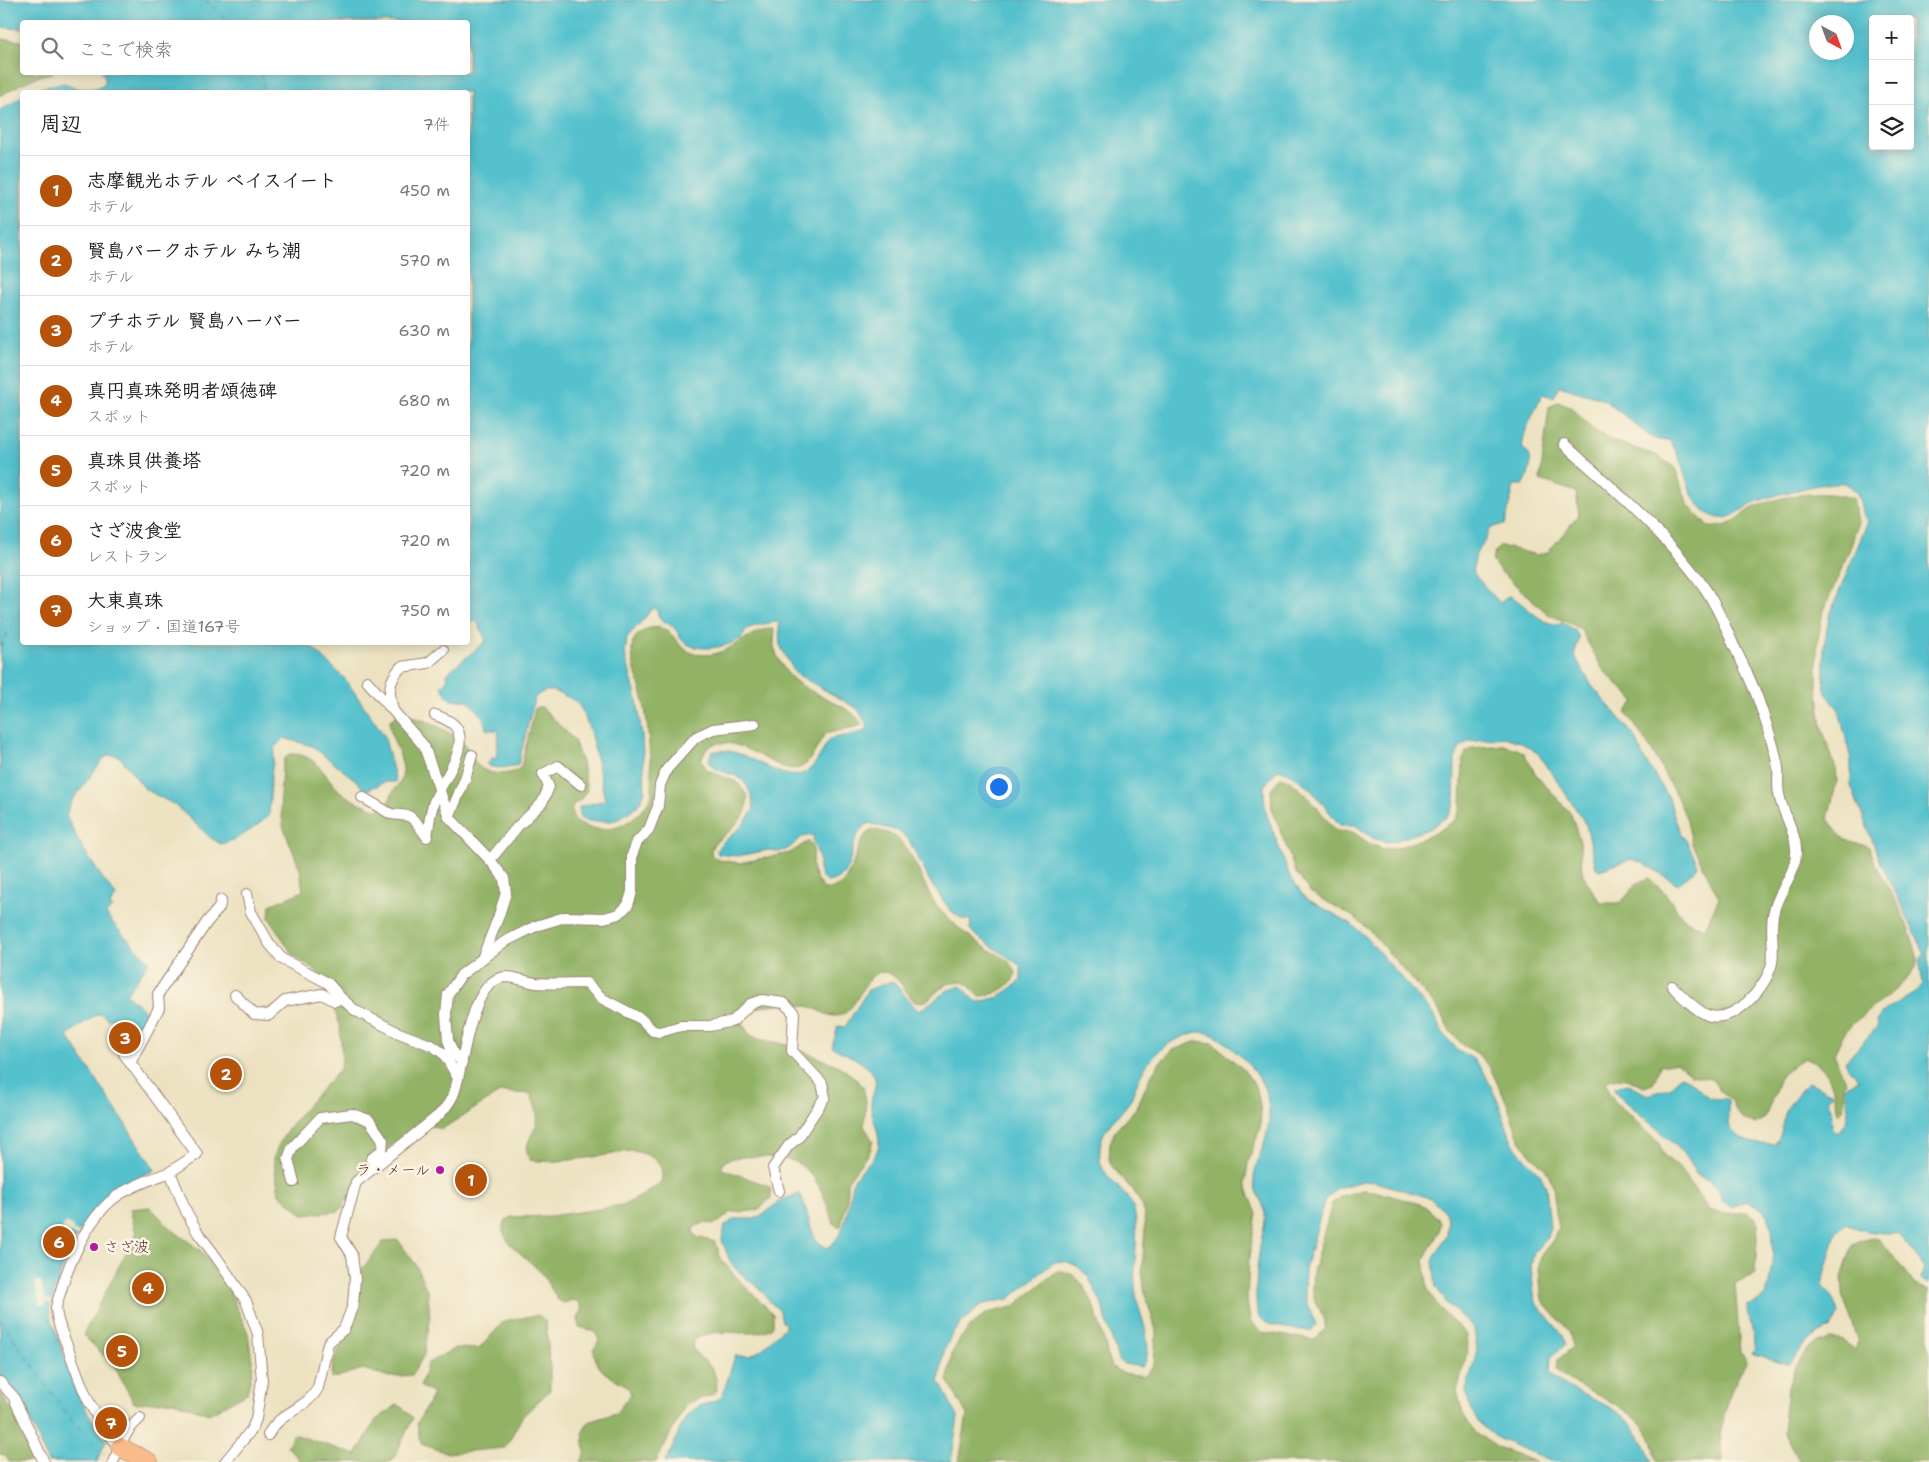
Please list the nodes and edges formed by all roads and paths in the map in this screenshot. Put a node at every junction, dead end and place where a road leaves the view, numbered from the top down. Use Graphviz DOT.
graph roads {
  1 [pos="1564,444"];
  2 [pos="443,650"];
  3 [pos="367,682"];
  4 [pos="393,711"];
  5 [pos="435,715"];
  6 [pos="755,724"];
  7 [pos="472,755"];
  8 [pos="581,786"];
  9 [pos="440,791"];
  10 [pos="362,797"];
  11 [pos="449,817"];
  12 [pos="490,860"];
  13 [pos="246,894"];
  14 [pos="222,900"];
  15 [pos="483,956"];
  16 [pos="1672,986"];
  17 [pos="235,995"];
  18 [pos="341,998"];
  19 [pos="462,1062"];
  20 [pos="458,1078"];
  21 [pos="376,1166"];
  22 [pos="170,1172"];
  23 [pos="294,1182"];
  24 [pos="780,1190"];
  25 [pos="0,1382"];
  26 [pos="140,1418"];
  27 [pos="268,1435"];
  28 [pos="117,1454"];
  29 [pos="44,1462"];
  30 [pos="149,1462"];
  31 [pos="225,1462"];
  1 -- 16 [label="street"];
  2 -- 4 [label="street"];
  3 -- 4 [label="street"];
  4 -- 9 [label="street"];
  5 -- 9 [label="street"];
  6 -- 15 [label="street"];
  7 -- 11 [label="street"];
  8 -- 12 [label="street"];
  9 -- 10 [label="street"];
  9 -- 11 [label="street"];
  11 -- 12 [label="street"];
  12 -- 15 [label="street"];
  13 -- 18 [label="street"];
  14 -- 22 [label="street"];
  15 -- 19 [label="street"];
  17 -- 18 [label="street"];
  18 -- 20 [label="street"];
  19 -- 20 [label="street"];
  19 -- 24 [label="street"];
  20 -- 21 [label="street"];
  21 -- 23 [label="street"];
  21 -- 27 [label="street"];
  22 -- 28 [label="street"];
  22 -- 31 [label="street"];
  25 -- 29 [label="street"];
  26 -- 28 [label="street"];
  28 -- 30 [label="highway"];
}
